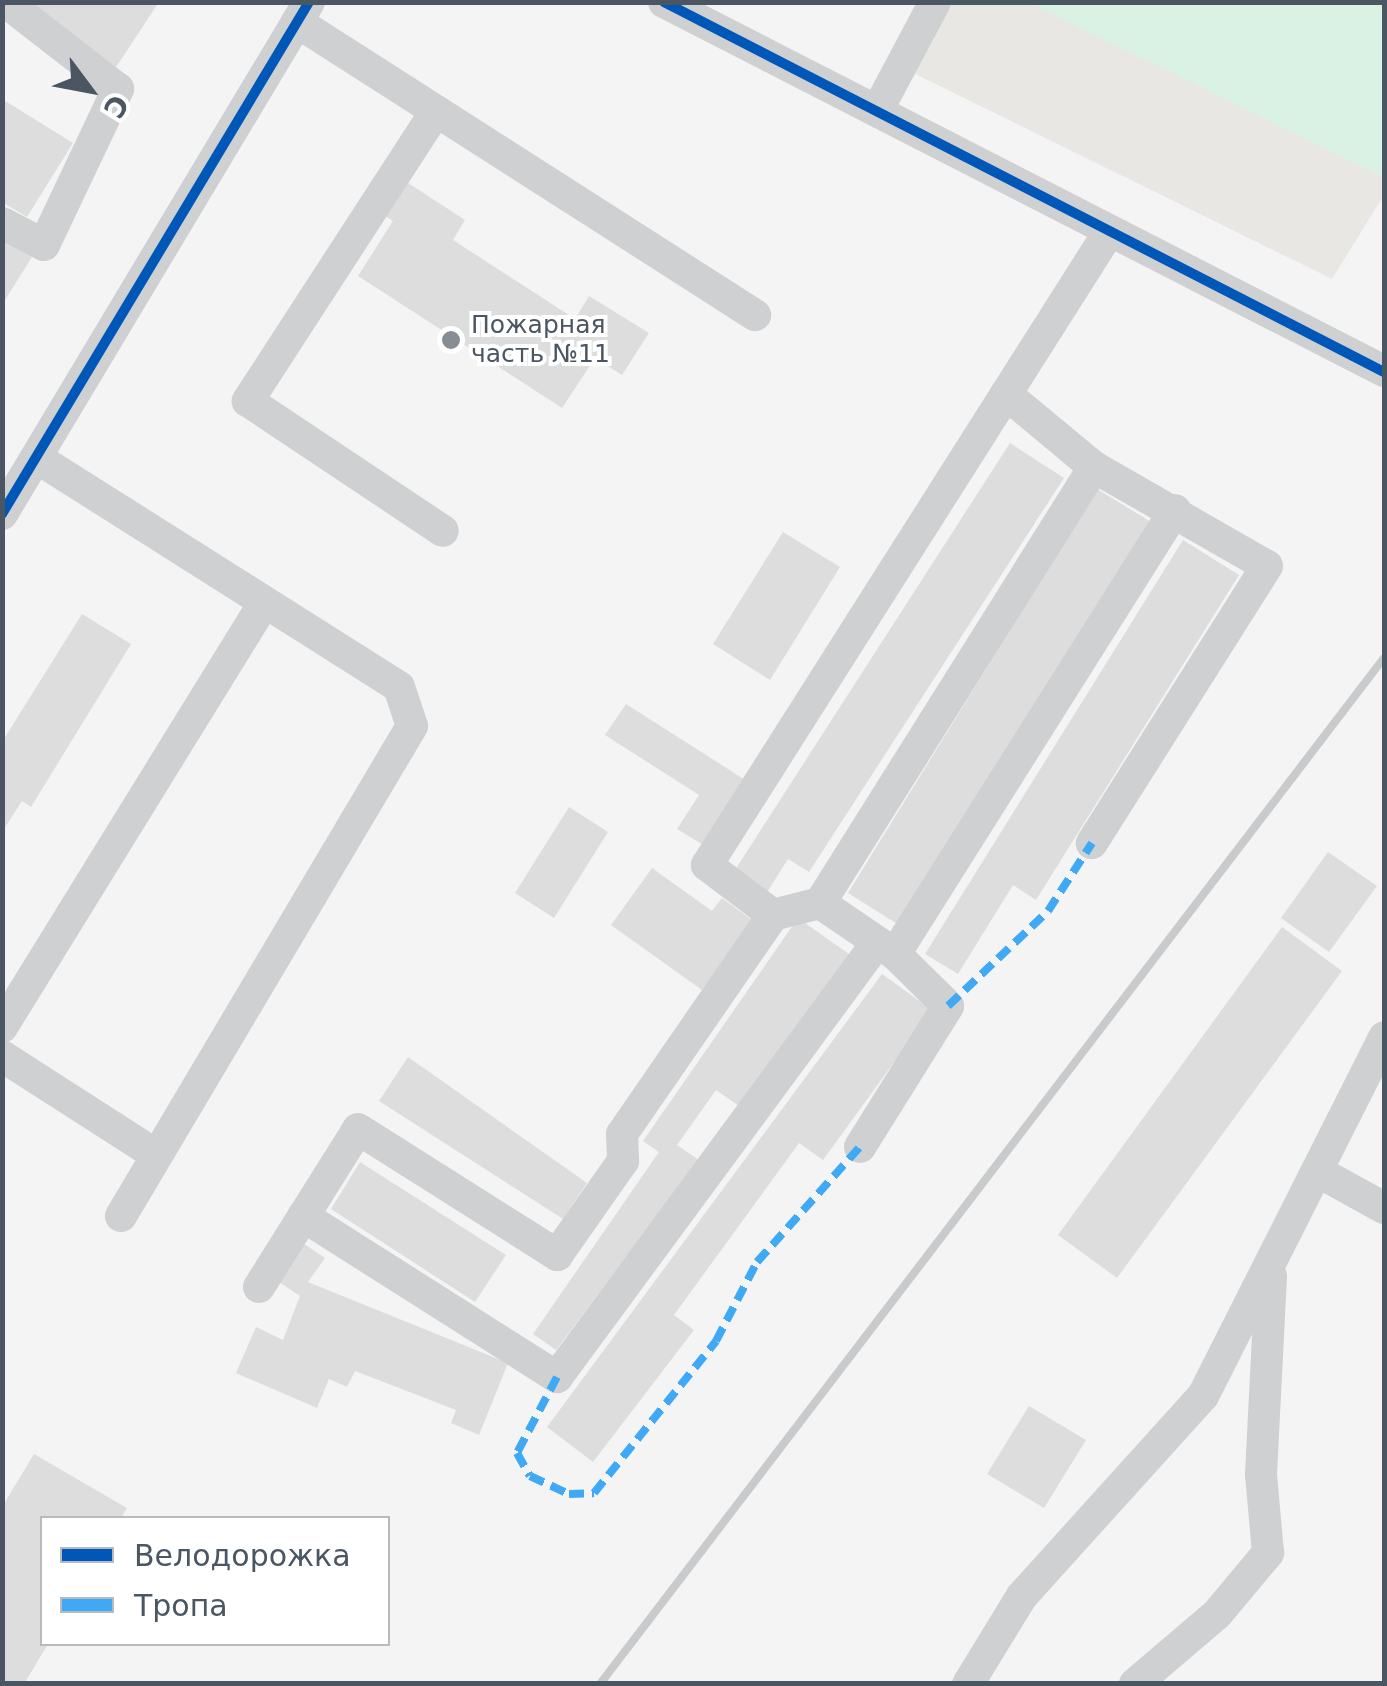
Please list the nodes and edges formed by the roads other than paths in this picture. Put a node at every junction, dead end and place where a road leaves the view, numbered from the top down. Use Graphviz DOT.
graph roads {
  1 [pos="6,2"];
  2 [pos="664,2"];
  3 [pos="935,2"];
  4 [pos="303,12"];
  5 [pos="436,111"];
  6 [pos="877,111"];
  7 [pos="2,223"];
  8 [pos="1107,235"];
  9 [pos="755,315"];
  10 [pos="1384,372"];
  11 [pos="1006,394"];
  12 [pos="38,458"];
  13 [pos="1094,466"];
  14 [pos="1176,510"];
  15 [pos="2,514"];
  16 [pos="443,531"];
  17 [pos="264,603"];
  18 [pos="1092,843"];
  19 [pos="820,903"];
  20 [pos="774,916"];
  21 [pos="886,949"];
  22 [pos="2,1027"];
  23 [pos="1384,1037"];
  24 [pos="2,1056"];
  25 [pos="860,1147"];
  26 [pos="156,1155"];
  27 [pos="1317,1170"];
  28 [pos="1384,1208"];
  29 [pos="121,1216"];
  30 [pos="303,1216"];
  31 [pos="1272,1260"];
  32 [pos="259,1287"];
  33 [pos="968,1684"];
  34 [pos="1134,1684"];
  1 -- 7 [label="street"];
  2 -- 6 [label="street"];
  3 -- 6 [label="street"];
  4 -- 5 [label="street"];
  4 -- 12 [label="street"];
  5 -- 9 [label="street"];
  5 -- 16 [label="street"];
  6 -- 8 [label="street"];
  8 -- 10 [label="street"];
  8 -- 11 [label="street"];
  11 -- 13 [label="street"];
  11 -- 20 [label="street"];
  12 -- 15 [label="street"];
  12 -- 17 [label="street"];
  13 -- 14 [label="street"];
  13 -- 19 [label="street"];
  14 -- 18 [label="street"];
  14 -- 21 [label="street"];
  17 -- 22 [label="street"];
  17 -- 26 [label="street"];
  19 -- 20 [label="street"];
  19 -- 21 [label="street"];
  20 -- 30 [label="street"];
  21 -- 25 [label="street"];
  21 -- 30 [label="street"];
  23 -- 27 [label="street"];
  24 -- 26 [label="street"];
  26 -- 29 [label="street"];
  27 -- 28 [label="street"];
  27 -- 31 [label="street"];
  30 -- 32 [label="street"];
  31 -- 33 [label="street"];
  31 -- 34 [label="street"];
}
